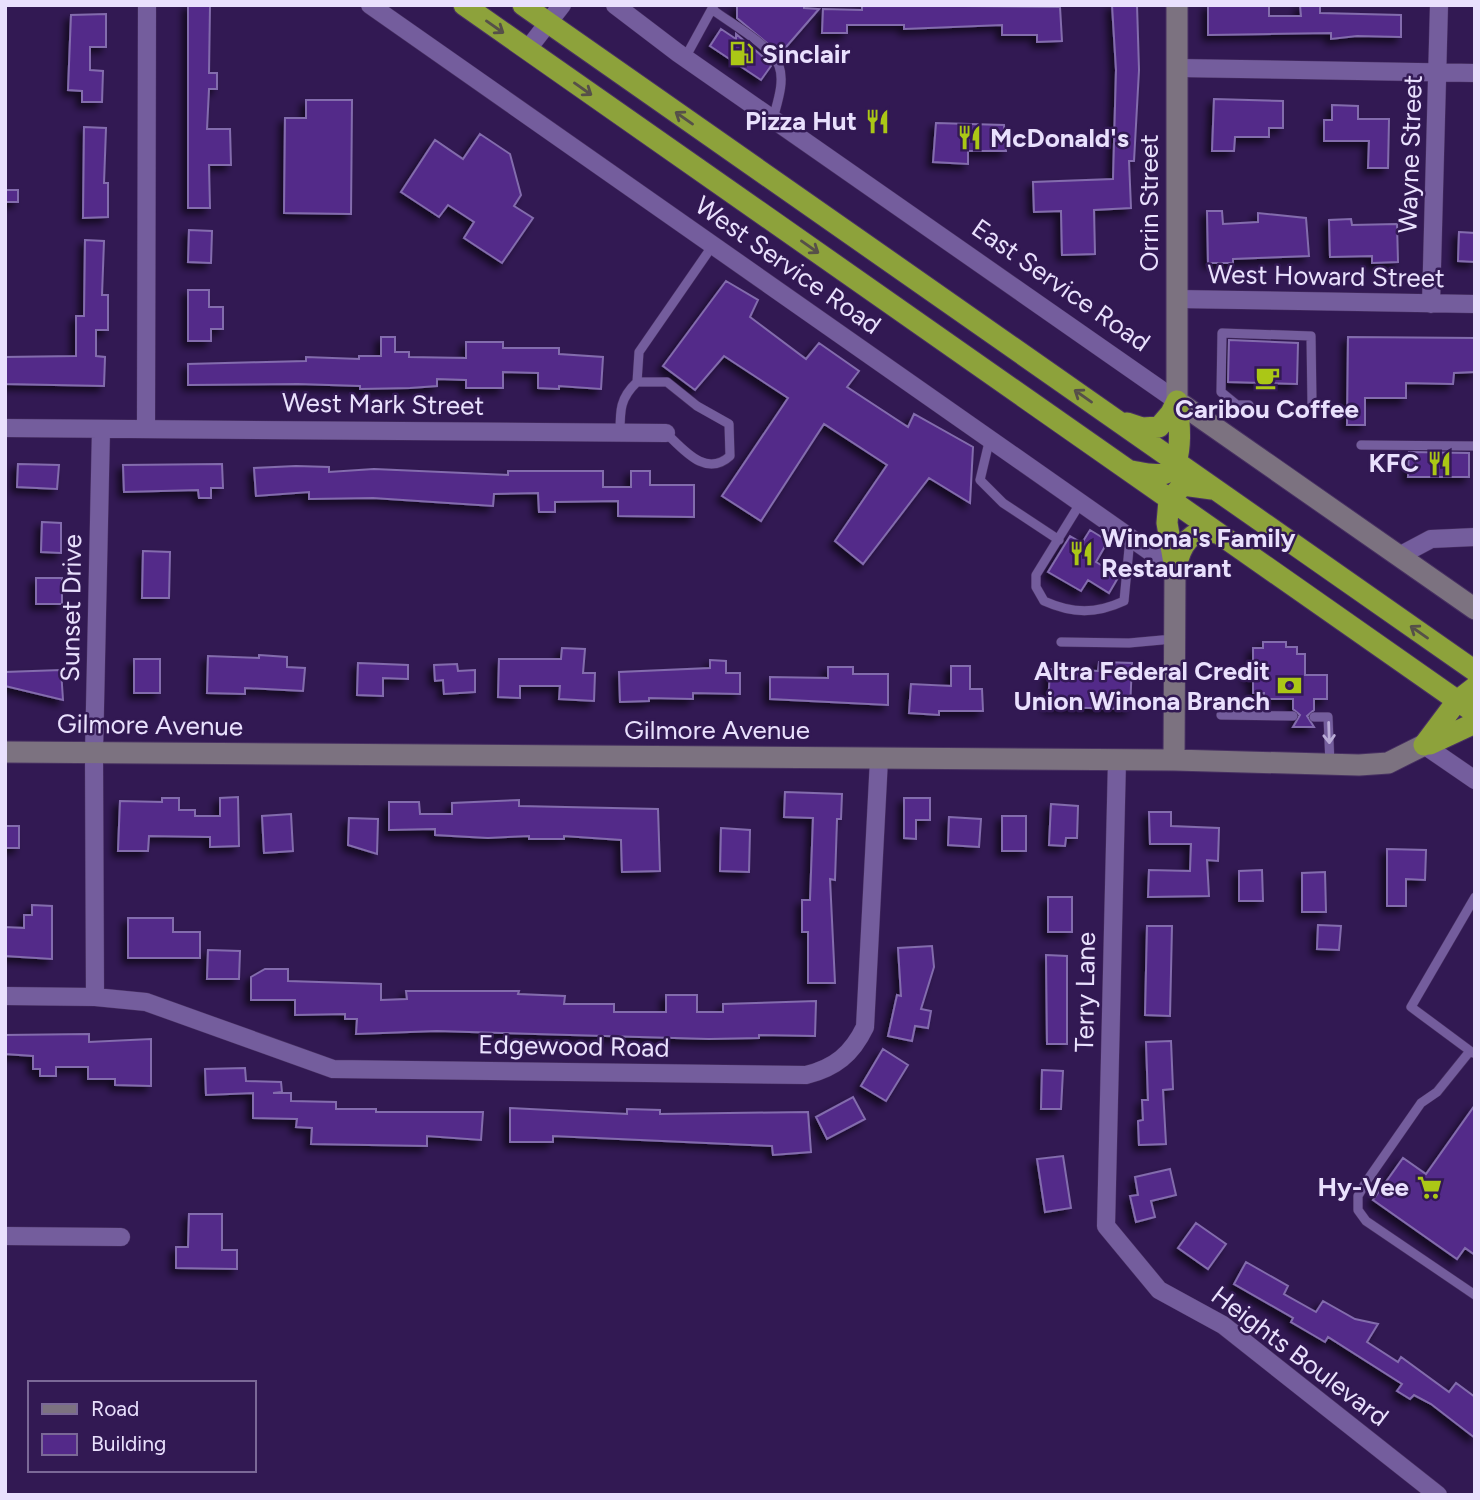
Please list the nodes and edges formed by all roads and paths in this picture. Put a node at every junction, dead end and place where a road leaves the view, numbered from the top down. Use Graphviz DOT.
graph roads {
  1 [pos="147,5"];
  2 [pos="370,5"];
  3 [pos="464,5"];
  4 [pos="523,5"];
  5 [pos="562,5"];
  6 [pos="615,5"];
  7 [pos="1177,5"];
  8 [pos="1439,5"];
  9 [pos="714,8"];
  10 [pos="547,22"];
  11 [pos="527,50"];
  12 [pos="685,58"];
  13 [pos="1178,68"];
  14 [pos="1439,73"];
  15 [pos="1475,73"];
  16 [pos="773,119"];
  17 [pos="821,213"];
  18 [pos="769,219"];
  19 [pos="713,245"];
  20 [pos="1177,299"];
  21 [pos="1431,304"];
  22 [pos="1475,304"];
  23 [pos="637,382"];
  24 [pos="1177,401"];
  25 [pos="1312,403"];
  26 [pos="1250,405"];
  27 [pos="1119,421"];
  28 [pos="5,428"];
  29 [pos="146,428"];
  30 [pos="101,429"];
  31 [pos="620,433"];
  32 [pos="666,433"];
  33 [pos="990,438"];
  34 [pos="1361,445"];
  35 [pos="1475,446"];
  36 [pos="1177,461"];
  37 [pos="1126,470"];
  38 [pos="1220,492"];
  39 [pos="1169,499"];
  40 [pos="1081,502"];
  41 [pos="1216,533"];
  42 [pos="1130,536"];
  43 [pos="1475,537"];
  44 [pos="1059,540"];
  45 [pos="1399,556"];
  46 [pos="1175,569"];
  47 [pos="1475,609"];
  48 [pos="1175,639"];
  49 [pos="1060,642"];
  50 [pos="1416,672"];
  51 [pos="1473,675"];
  52 [pos="1466,707"];
  53 [pos="1222,715"];
  54 [pos="1293,716"];
  55 [pos="1314,717"];
  56 [pos="1475,723"];
  57 [pos="1424,745"];
  58 [pos="5,752"];
  59 [pos="94,753"];
  60 [pos="878,759"];
  61 [pos="1117,760"];
  62 [pos="1174,760"];
  63 [pos="1330,764"];
  64 [pos="1475,780"];
  65 [pos="1475,897"];
  66 [pos="5,996"];
  67 [pos="95,998"];
  68 [pos="1473,1052"];
  69 [pos="1106,1226"];
  70 [pos="5,1236"];
  71 [pos="121,1237"];
  72 [pos="1475,1295"];
  73 [pos="1438,1495"];
  1 -- 29 [label="street"];
  2 -- 19 [label="street, West Service Road"];
  3 -- 11 [label="highway, one-way"];
  4 -- 10 [label="highway"];
  5 -- 10 [label="street"];
  6 -- 12 [label="street, East Service Road"];
  7 -- 13 [label="street, Orrin Street"];
  8 -- 14 [label="street, Wayne Street"];
  9 -- 12 [label="lane"];
  9 -- 16 [label="lane"];
  10 -- 11 [label="street"];
  17 -- 10 [label="highway, one-way"];
  11 -- 18 [label="highway, one-way"];
  12 -- 16 [label="street, East Service Road"];
  13 -- 14 [label="street"];
  13 -- 20 [label="street, Orrin Street"];
  14 -- 15 [label="street"];
  14 -- 21 [label="street, Wayne Street"];
  16 -- 24 [label="street, East Service Road"];
  17 -- 18 [label="highway"];
  27 -- 17 [label="highway, one-way"];
  18 -- 37 [label="highway, one-way"];
  19 -- 23 [label="lane"];
  19 -- 33 [label="street, West Service Road"];
  20 -- 21 [label="street, West Howard Street"];
  20 -- 24 [label="street, Orrin Street"];
  21 -- 22 [label="street, West Howard Street"];
  23 -- 31 [label="lane"];
  23 -- 32 [label="lane"];
  24 -- 27 [label="highway"];
  24 -- 36 [label="highway"];
  24 -- 45 [label="street, East Service Road"];
  25 -- 26 [label="lane"];
  27 -- 36 [label="highway"];
  28 -- 30 [label="street, West Mark Street"];
  29 -- 30 [label="street, West Mark Street"];
  29 -- 31 [label="street, West Mark Street"];
  30 -- 59 [label="street, Sunset Drive"];
  31 -- 32 [label="street, West Mark Street"];
  33 -- 40 [label="street, West Service Road"];
  33 -- 44 [label="lane"];
  34 -- 35 [label="lane"];
  36 -- 37 [label="highway"];
  36 -- 38 [label="highway"];
  37 -- 39 [label="highway"];
  38 -- 39 [label="highway"];
  51 -- 38 [label="highway, one-way"];
  39 -- 41 [label="highway"];
  39 -- 46 [label="highway"];
  40 -- 42 [label="street, West Service Road"];
  40 -- 44 [label="lane"];
  41 -- 46 [label="highway"];
  41 -- 50 [label="highway"];
  42 -- 44 [label="lane"];
  42 -- 46 [label="street, West Service Road"];
  43 -- 45 [label="street"];
  45 -- 47 [label="street, East Service Road"];
  46 -- 48 [label="street"];
  48 -- 49 [label="lane"];
  48 -- 62 [label="street"];
  50 -- 51 [label="highway"];
  50 -- 52 [label="highway"];
  51 -- 52 [label="highway"];
  52 -- 57 [label="highway"];
  53 -- 54 [label="lane"];
  55 -- 63 [label="lane, one-way"];
  56 -- 57 [label="highway"];
  57 -- 63 [label="street, Gilmore Avenue"];
  57 -- 64 [label="street"];
  58 -- 59 [label="street, Gilmore Avenue"];
  59 -- 60 [label="street, Gilmore Avenue"];
  59 -- 67 [label="street, Sunset Drive"];
  60 -- 61 [label="street, Gilmore Avenue"];
  60 -- 67 [label="street, Edgewood Road"];
  61 -- 62 [label="street, Gilmore Avenue"];
  61 -- 69 [label="street, Terry Lane"];
  62 -- 63 [label="street, Gilmore Avenue"];
  65 -- 68 [label="lane"];
  66 -- 67 [label="street, Edgewood Road"];
  68 -- 72 [label="lane"];
  69 -- 73 [label="street, Heights Boulevard"];
  70 -- 71 [label="street"];
}
